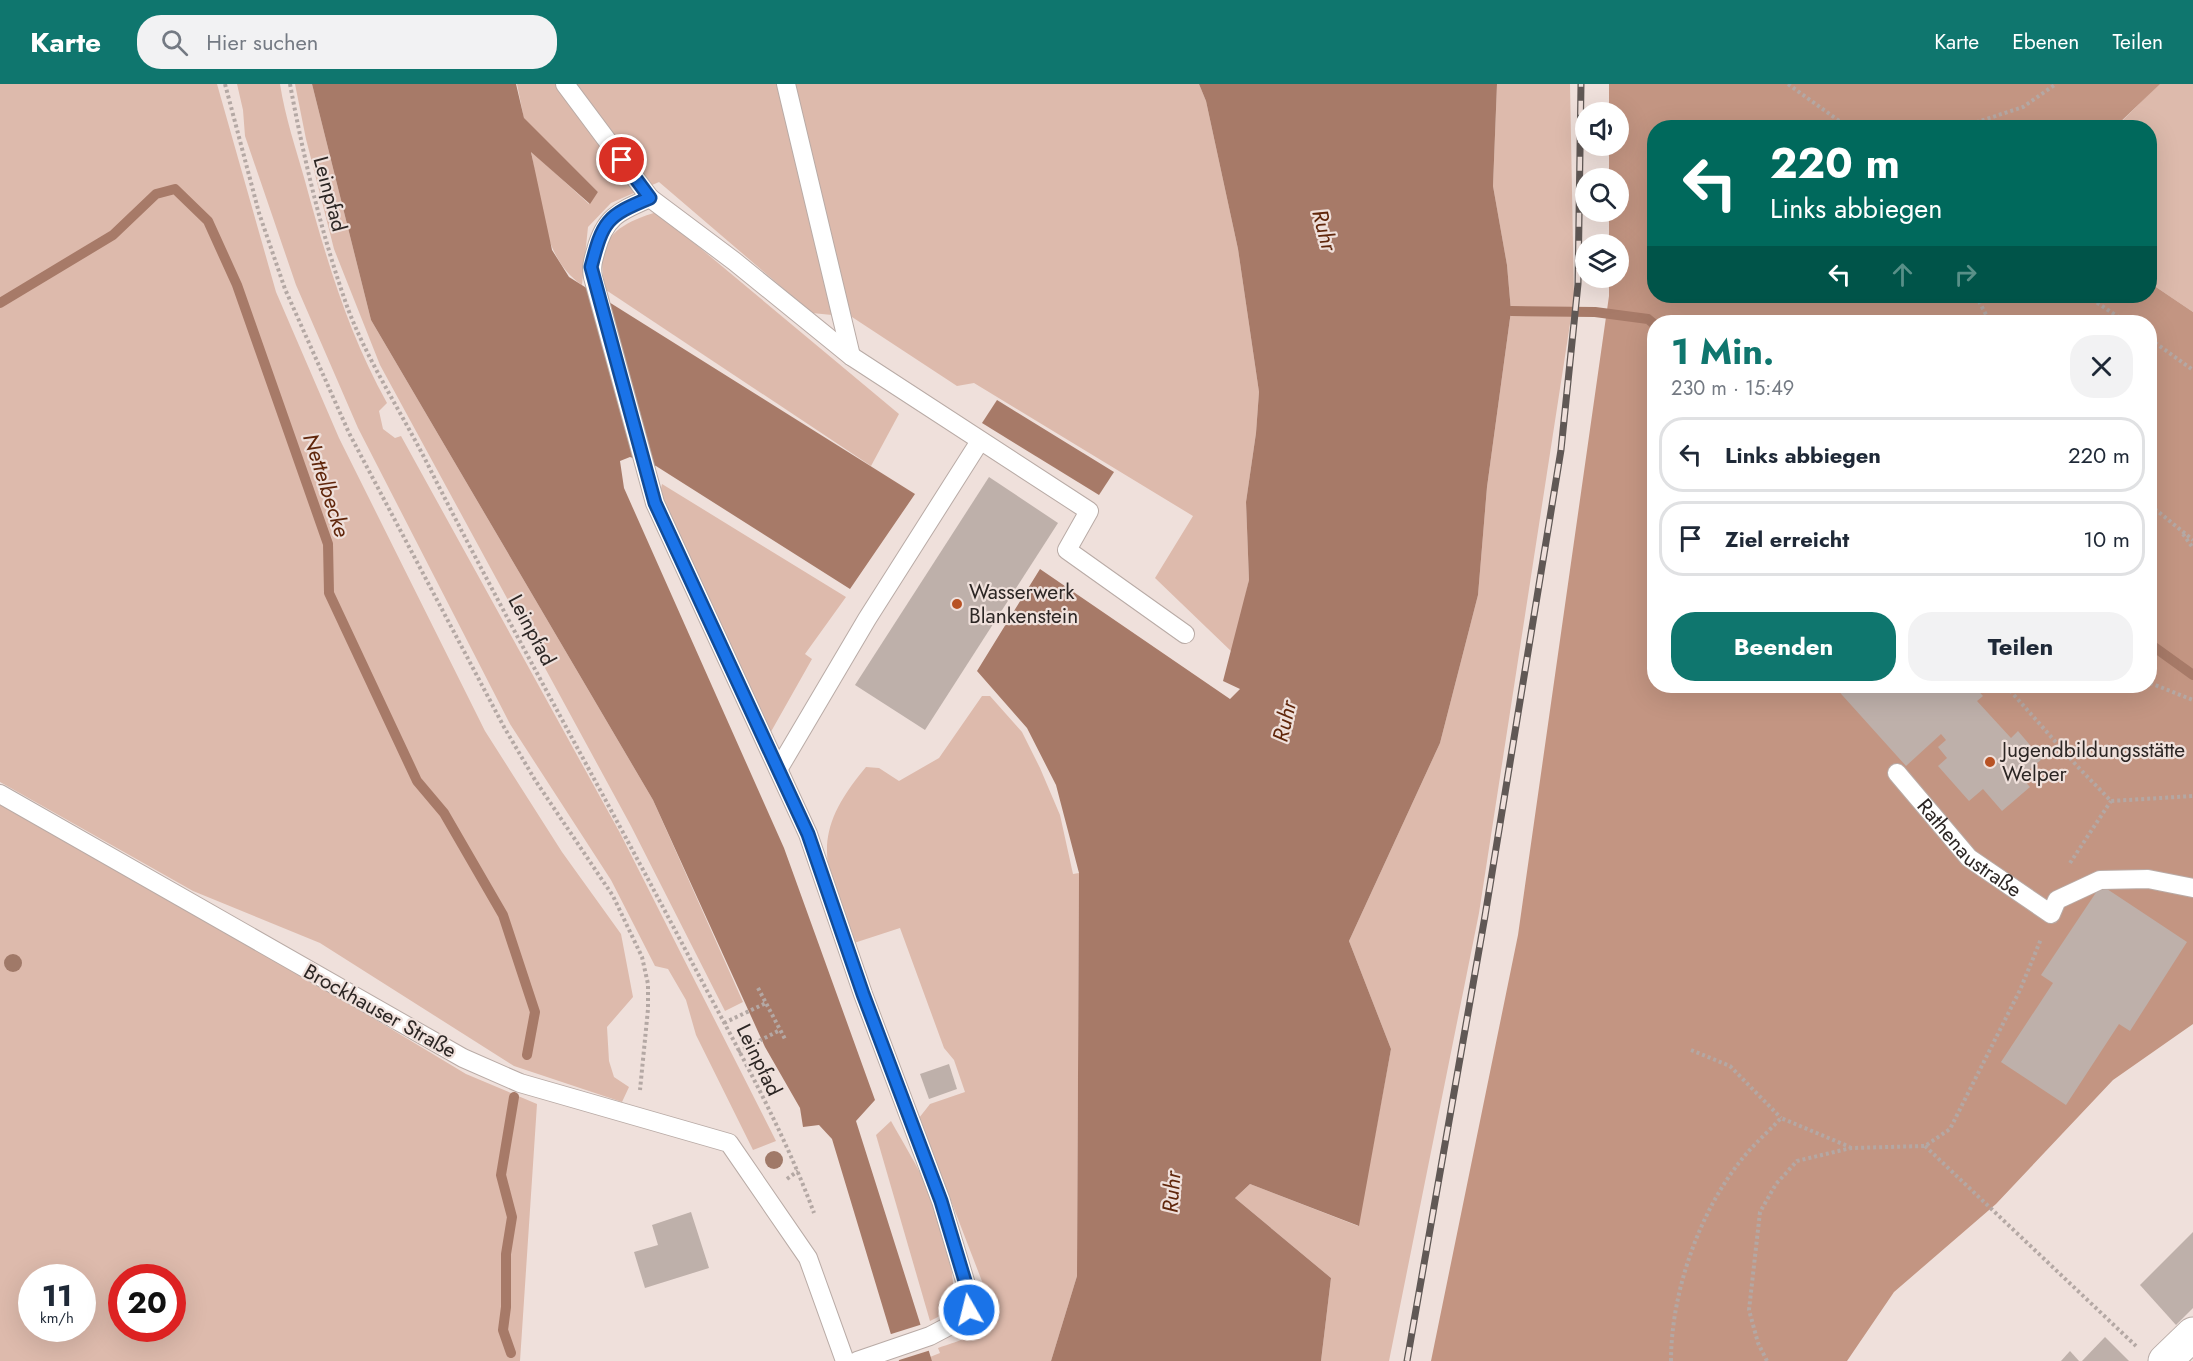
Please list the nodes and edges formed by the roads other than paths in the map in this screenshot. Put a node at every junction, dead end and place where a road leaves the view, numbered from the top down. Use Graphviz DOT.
graph roads {
  1 [pos="565,84"];
  2 [pos="786,84"];
  3 [pos="650,198"];
  4 [pos="851,356"];
  5 [pos="980,441"];
  6 [pos="1185,634"];
  7 [pos="779,768"];
  8 [pos="1897,773"];
  9 [pos="0,794"];
  10 [pos="2193,888"];
  11 [pos="2193,1334"];
  12 [pos="2154,1357"];
  13 [pos="844,1361"];
  14 [pos="857,1361"];
  1 -- 3 [label="lane"];
  2 -- 4 [label="lane"];
  3 -- 4 [label="lane"];
  3 -- 7 [label="lane"];
  4 -- 5 [label="lane"];
  5 -- 6 [label="lane"];
  5 -- 7 [label="lane"];
  7 -- 14 [label="lane"];
  8 -- 10 [label="lane, Rathenaustraße"];
  9 -- 13 [label="lane, Brockhauser Straße"];
  11 -- 12 [label="street"];
}
